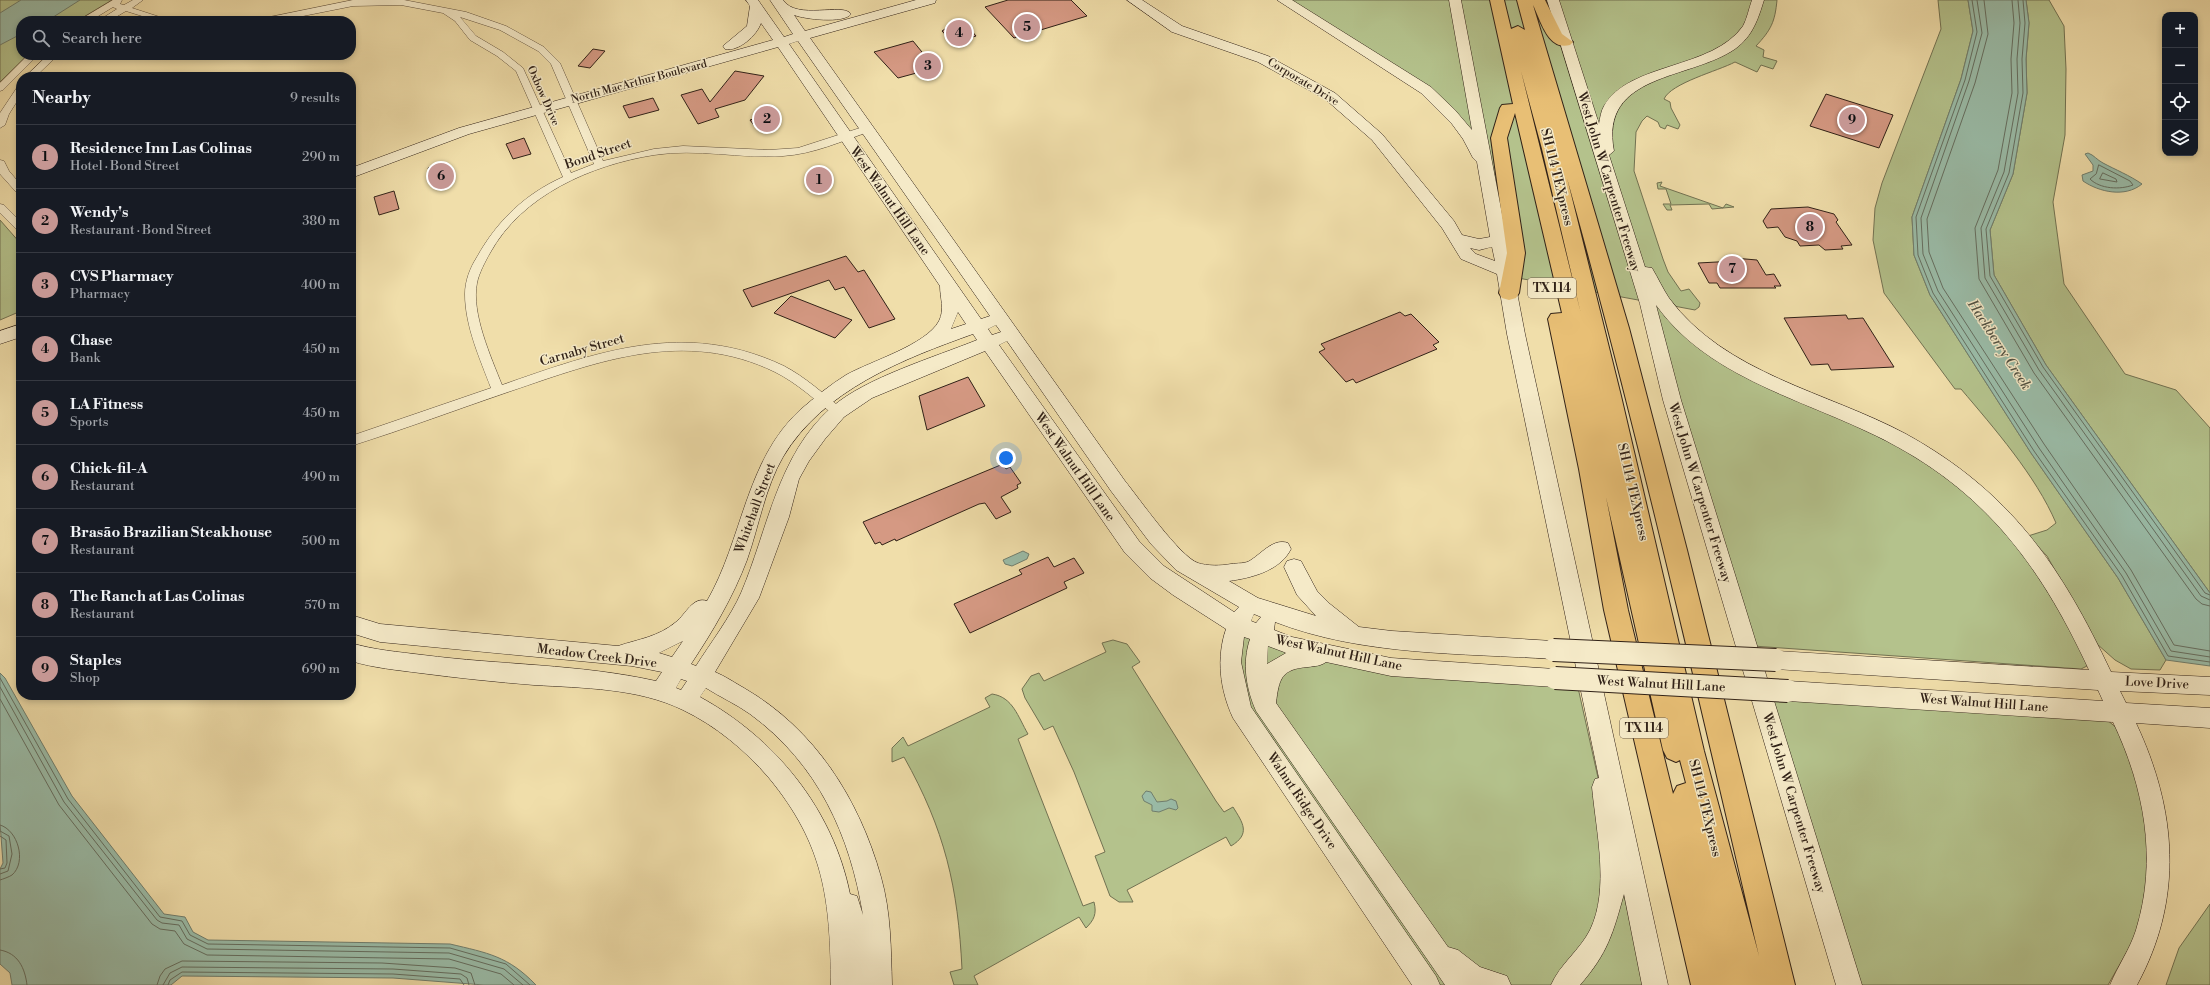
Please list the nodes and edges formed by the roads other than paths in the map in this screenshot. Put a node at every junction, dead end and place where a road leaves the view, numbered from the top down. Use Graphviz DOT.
graph roads {
  1 [pos="139,0"];
  2 [pos="894,0"];
  3 [pos="930,0"];
  4 [pos="1133,0"];
  5 [pos="1283,0"];
  6 [pos="1455,0"];
  7 [pos="1482,0"];
  8 [pos="1496,0"];
  9 [pos="1509,0"];
  10 [pos="1524,0"];
  11 [pos="1538,0"];
  12 [pos="1553,0"];
  13 [pos="1758,0"];
  14 [pos="115,2"];
  15 [pos="754,3"];
  16 [pos="779,3"];
  17 [pos="1152,7"];
  18 [pos="124,9"];
  19 [pos="442,10"];
  20 [pos="91,16"];
  21 [pos="112,16"];
  22 [pos="149,16"];
  23 [pos="289,16"];
  24 [pos="847,18"];
  25 [pos="797,32"];
  26 [pos="777,38"];
  27 [pos="1565,42"];
  28 [pos="733,51"];
  29 [pos="28,60"];
  30 [pos="48,60"];
  31 [pos="799,69"];
  32 [pos="16,72"];
  33 [pos="16,72"];
  34 [pos="35,72"];
  35 [pos="0,88"];
  36 [pos="16,96"];
  37 [pos="569,96"];
  38 [pos="845,98"];
  39 [pos="534,105"];
  40 [pos="1508,108"];
  41 [pos="0,125"];
  42 [pos="867,130"];
  43 [pos="846,136"];
  44 [pos="1551,150"];
  45 [pos="356,160"];
  46 [pos="0,163"];
  47 [pos="600,164"];
  48 [pos="356,171"];
  49 [pos="568,177"];
  50 [pos="1490,182"];
  51 [pos="16,185"];
  52 [pos="0,207"];
  53 [pos="1618,214"];
  54 [pos="16,223"];
  55 [pos="1627,238"];
  56 [pos="1458,239"];
  57 [pos="1499,239"];
  58 [pos="1505,272"];
  59 [pos="1605,278"];
  60 [pos="946,281"];
  61 [pos="1508,293"];
  62 [pos="16,317"];
  63 [pos="1001,318"];
  64 [pos="0,324"];
  65 [pos="16,332"];
  66 [pos="1012,333"];
  67 [pos="983,334"];
  68 [pos="0,338"];
  69 [pos="917,350"];
  70 [pos="498,390"];
  71 [pos="823,400"];
  72 [pos="838,412"];
  73 [pos="356,439"];
  74 [pos="1590,469"];
  75 [pos="1281,549"];
  76 [pos="1676,550"];
  77 [pos="1188,567"];
  78 [pos="1294,567"];
  79 [pos="731,575"];
  80 [pos="1251,604"];
  81 [pos="1272,612"];
  82 [pos="356,625"];
  83 [pos="1238,625"];
  84 [pos="1261,635"];
  85 [pos="1356,635"];
  86 [pos="720,647"];
  87 [pos="356,654"];
  88 [pos="612,656"];
  89 [pos="1340,656"];
  90 [pos="677,668"];
  91 [pos="702,677"];
  92 [pos="2104,680"];
  93 [pos="2210,686"];
  94 [pos="661,692"];
  95 [pos="740,696"];
  96 [pos="1663,700"];
  97 [pos="686,701"];
  98 [pos="1264,704"];
  99 [pos="2119,711"];
  100 [pos="2210,718"];
  101 [pos="1602,732"];
  102 [pos="1718,858"];
  103 [pos="832,868"];
  104 [pos="1430,942"];
  105 [pos="1568,981"];
  106 [pos="844,985"];
  107 [pos="861,985"];
  108 [pos="879,985"];
  109 [pos="1428,985"];
  110 [pos="1460,985"];
  111 [pos="1498,985"];
  112 [pos="1548,985"];
  113 [pos="1655,985"];
  114 [pos="1706,985"];
  115 [pos="1732,985"];
  116 [pos="1752,985"];
  117 [pos="1780,985"];
  118 [pos="1849,985"];
  119 [pos="2123,985"];
  1 -- 18 [label="street"];
  2 -- 24 [label="main road, North MacArthur Boulevard"];
  3 -- 24 [label="main road, North MacArthur Boulevard"];
  4 -- 17 [label="main road, Corporate Drive"];
  5 -- 50 [label="main road"];
  6 -- 50 [label="main road"];
  7 -- 40 [label="highway, TX 114"];
  8 -- 96 [label="highway, SH 114 TEXpress"];
  9 -- 44 [label="highway, SH 114 TEXpress"];
  10 -- 59 [label="highway"];
  11 -- 27 [label="highway"];
  12 -- 27 [label="main road, West John W Carpenter Freeway"];
  13 -- 53 [label="main road"];
  14 -- 18 [label="street"];
  14 -- 20 [label="street"];
  15 -- 26 [label="main road, West Walnut Hill Lane"];
  15 -- 28 [label="main road"];
  16 -- 24 [label="main road"];
  16 -- 25 [label="main road, West Walnut Hill Lane"];
  17 -- 56 [label="main road, Corporate Drive"];
  18 -- 21 [label="street"];
  18 -- 22 [label="street"];
  19 -- 23 [label="street, Oxbow Drive"];
  19 -- 37 [label="street, Oxbow Drive"];
  19 -- 39 [label="street, Oxbow Drive"];
  24 -- 25 [label="main road, North MacArthur Boulevard"];
  24 -- 38 [label="main road"];
  25 -- 26 [label="main road, North MacArthur Boulevard"];
  25 -- 38 [label="main road, West Walnut Hill Lane"];
  26 -- 28 [label="main road, North MacArthur Boulevard"];
  26 -- 31 [label="main road, West Walnut Hill Lane"];
  27 -- 53 [label="main road, West John W Carpenter Freeway"];
  28 -- 31 [label="main road"];
  28 -- 37 [label="main road, North MacArthur Boulevard"];
  29 -- 32 [label="street"];
  30 -- 34 [label="street"];
  31 -- 43 [label="main road, West Walnut Hill Lane"];
  33 -- 35 [label="street"];
  36 -- 41 [label="street"];
  37 -- 39 [label="main road, North MacArthur Boulevard"];
  37 -- 47 [label="street, Oxbow Drive"];
  38 -- 42 [label="main road, West Walnut Hill Lane"];
  39 -- 45 [label="main road, North MacArthur Boulevard"];
  39 -- 48 [label="main road, North MacArthur Boulevard"];
  39 -- 49 [label="street, Oxbow Drive"];
  40 -- 61 [label="highway"];
  40 -- 74 [label="highway, TX 114"];
  42 -- 43 [label="street, Bond Street"];
  42 -- 63 [label="main road, West Walnut Hill Lane"];
  43 -- 47 [label="street, Bond Street"];
  43 -- 60 [label="main road, West Walnut Hill Lane"];
  44 -- 59 [label="highway"];
  44 -- 102 [label="highway, SH 114 TEXpress"];
  46 -- 51 [label="street"];
  47 -- 49 [label="street, Bond Street"];
  49 -- 70 [label="street, Bond Street"];
  50 -- 57 [label="main road"];
  52 -- 54 [label="street"];
  53 -- 55 [label="main road, West John W Carpenter Freeway"];
  55 -- 92 [label="main road"];
  55 -- 118 [label="main road, West John W Carpenter Freeway"];
  56 -- 57 [label="main road"];
  56 -- 58 [label="main road, Corporate Drive"];
  57 -- 58 [label="main road"];
  58 -- 61 [label="main road"];
  59 -- 76 [label="highway"];
  60 -- 67 [label="main road, West Walnut Hill Lane"];
  60 -- 69 [label="main road"];
  61 -- 101 [label="main road"];
  62 -- 64 [label="main road"];
  63 -- 66 [label="main road, West Walnut Hill Lane"];
  63 -- 67 [label="main road, Whitehall Street"];
  65 -- 68 [label="main road"];
  66 -- 67 [label="main road, Whitehall Street"];
  66 -- 77 [label="main road, West Walnut Hill Lane"];
  67 -- 69 [label="main road, Whitehall Street"];
  67 -- 72 [label="main road, Whitehall Street"];
  67 -- 83 [label="main road, West Walnut Hill Lane"];
  69 -- 71 [label="main road, Whitehall Street"];
  70 -- 71 [label="street, Carnaby Street"];
  70 -- 73 [label="street, Carnaby Street"];
  71 -- 72 [label="street, Carnaby Street"];
  71 -- 79 [label="main road, Whitehall Street"];
  72 -- 86 [label="main road, Whitehall Street"];
  74 -- 96 [label="highway"];
  74 -- 114 [label="highway, TX 114"];
  75 -- 77 [label="main road"];
  76 -- 102 [label="highway"];
  76 -- 117 [label="highway"];
  77 -- 80 [label="main road, West Walnut Hill Lane"];
  78 -- 85 [label="main road"];
  79 -- 88 [label="main road"];
  79 -- 90 [label="main road, Whitehall Street"];
  80 -- 81 [label="main road, West Walnut Hill Lane"];
  80 -- 83 [label="main road, Walnut Ridge Drive"];
  81 -- 84 [label="main road, Walnut Ridge Drive"];
  81 -- 85 [label="main road, West Walnut Hill Lane"];
  82 -- 88 [label="main road, Meadow Creek Drive"];
  83 -- 84 [label="main road, West Walnut Hill Lane"];
  83 -- 109 [label="main road, Walnut Ridge Drive"];
  84 -- 89 [label="main road, West Walnut Hill Lane"];
  84 -- 98 [label="main road, Walnut Ridge Drive"];
  85 -- 92 [label="main road, West Walnut Hill Lane, bridge"];
  86 -- 91 [label="main road, Whitehall Street"];
  86 -- 95 [label="main road"];
  87 -- 94 [label="main road, Meadow Creek Drive"];
  88 -- 90 [label="main road, Meadow Creek Drive"];
  89 -- 98 [label="main road"];
  89 -- 99 [label="main road, West Walnut Hill Lane, bridge"];
  90 -- 91 [label="main road, Meadow Creek Drive"];
  90 -- 94 [label="main road, Whitehall Street"];
  91 -- 95 [label="main road, Meadow Creek Drive"];
  91 -- 97 [label="main road, Whitehall Street"];
  92 -- 93 [label="main road, Love Drive"];
  92 -- 99 [label="main road"];
  94 -- 97 [label="main road, Meadow Creek Drive"];
  95 -- 108 [label="main road, Meadow Creek Drive"];
  96 -- 115 [label="highway, SH 114 TEXpress"];
  97 -- 103 [label="main road, Meadow Creek Drive"];
  98 -- 104 [label="main road, Walnut Ridge Drive"];
  99 -- 100 [label="main road"];
  99 -- 119 [label="main road"];
  101 -- 105 [label="main road"];
  101 -- 113 [label="main road"];
  102 -- 116 [label="highway, SH 114 TEXpress"];
  103 -- 106 [label="main road, Meadow Creek Drive"];
  103 -- 107 [label="main road"];
  104 -- 110 [label="main road, Walnut Ridge Drive"];
  104 -- 111 [label="main road"];
  105 -- 112 [label="main road"];
}
